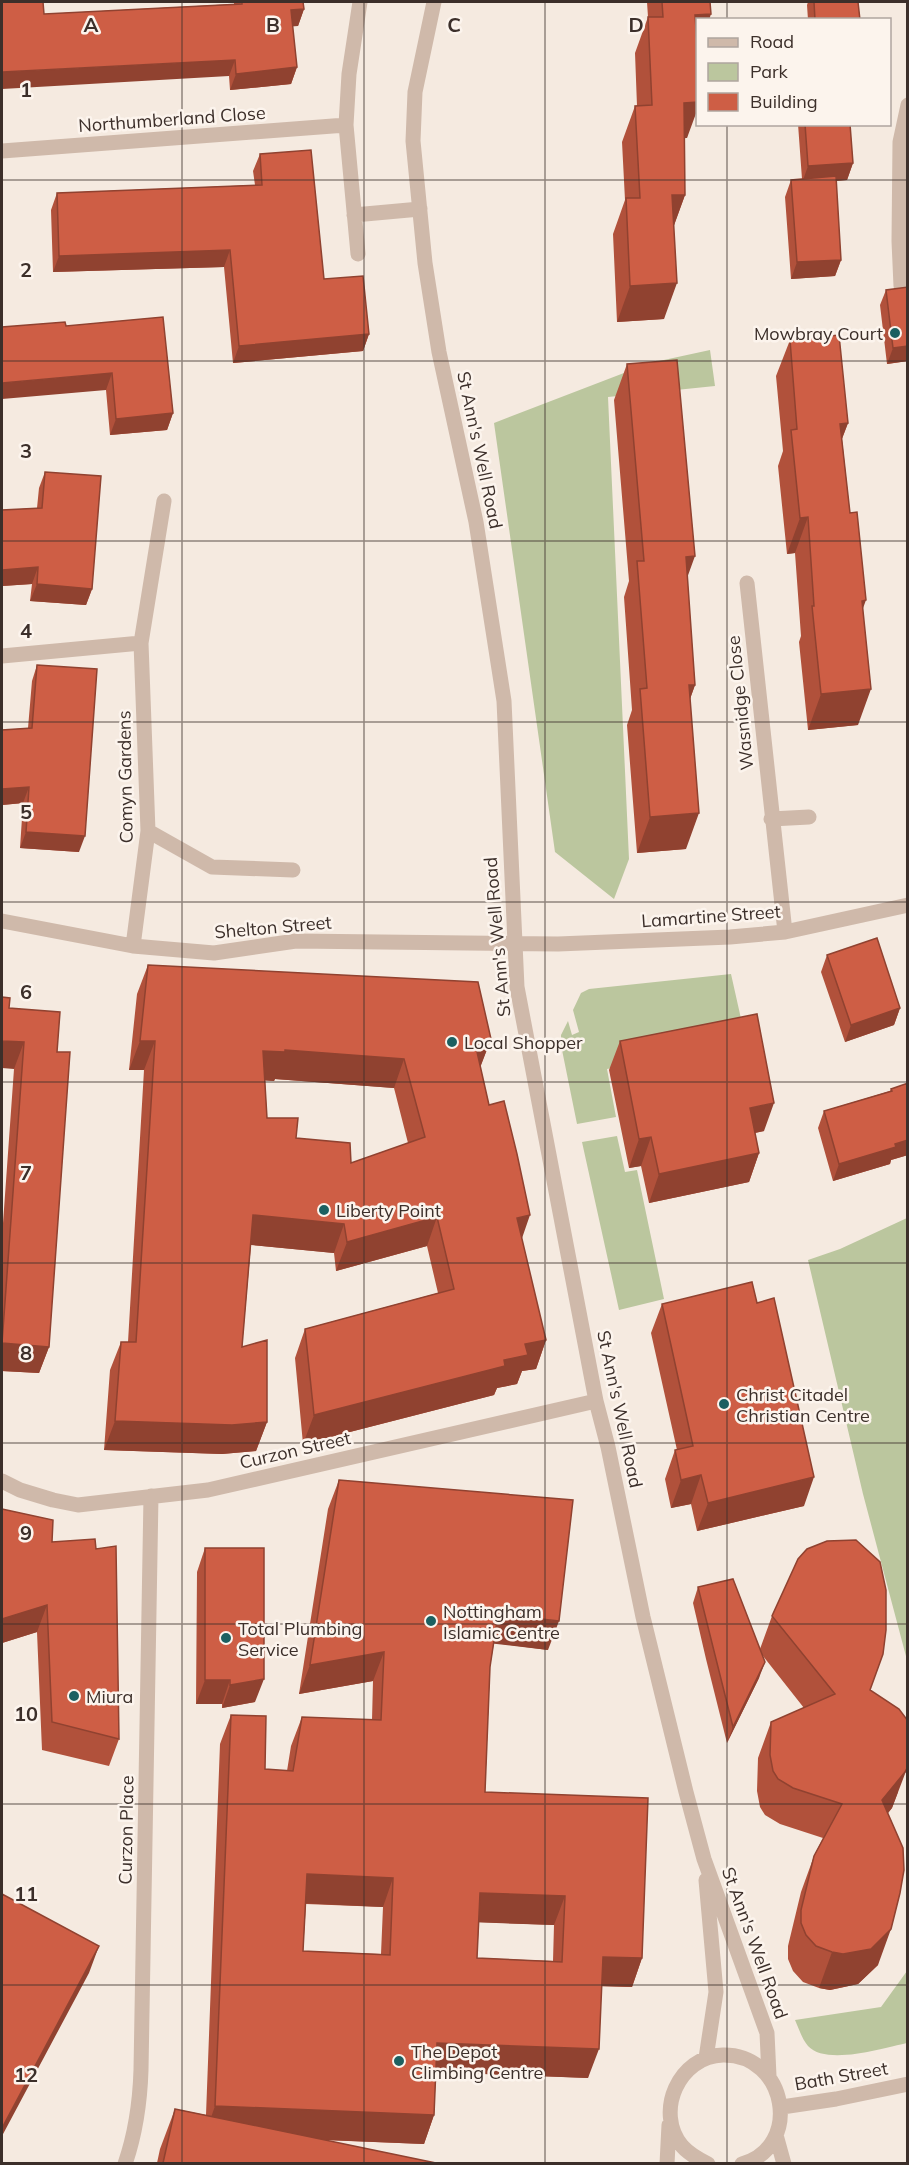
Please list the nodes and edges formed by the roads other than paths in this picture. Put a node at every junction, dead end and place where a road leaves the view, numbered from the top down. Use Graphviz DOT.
graph roads {
  1 [pos="360,2"];
  2 [pos="434,2"];
  3 [pos="908,105"];
  4 [pos="346,125"];
  5 [pos="2,151"];
  6 [pos="420,209"];
  7 [pos="354,215"];
  8 [pos="903,241"];
  9 [pos="358,254"];
  10 [pos="901,286"];
  11 [pos="164,501"];
  12 [pos="747,583"];
  13 [pos="141,643"];
  14 [pos="2,656"];
  15 [pos="809,817"];
  16 [pos="771,819"];
  17 [pos="148,831"];
  18 [pos="293,870"];
  19 [pos="908,905"];
  20 [pos="2,921"];
  21 [pos="785,932"];
  22 [pos="514,943"];
  23 [pos="133,945"];
  24 [pos="596,1401"];
  25 [pos="2,1481"];
  26 [pos="151,1496"];
  27 [pos="704,1859"];
  28 [pos="706,2058"];
  29 [pos="769,2076"];
  30 [pos="908,2084"];
  31 [pos="782,2107"];
  32 [pos="669,2113"];
  33 [pos="776,2135"];
  34 [pos="125,2163"];
  35 [pos="667,2163"];
  36 [pos="708,2163"];
  37 [pos="742,2163"];
  38 [pos="784,2163"];
  1 -- 4 [label="street"];
  2 -- 6 [label="street, St Ann's Well Road"];
  3 -- 8 [label="street"];
  4 -- 5 [label="street, Northumberland Close"];
  4 -- 7 [label="street"];
  6 -- 7 [label="street"];
  6 -- 22 [label="street, St Ann's Well Road"];
  7 -- 9 [label="street"];
  8 -- 10 [label="street"];
  11 -- 13 [label="street, Comyn Gardens"];
  12 -- 16 [label="street, Wasnidge Close"];
  13 -- 14 [label="street"];
  13 -- 17 [label="street, Comyn Gardens"];
  15 -- 16 [label="street"];
  16 -- 21 [label="street, Wasnidge Close"];
  17 -- 18 [label="street"];
  17 -- 23 [label="street, Comyn Gardens"];
  19 -- 21 [label="street, Lamartine Street"];
  20 -- 23 [label="street, Shelton Street"];
  21 -- 22 [label="street, Lamartine Street"];
  22 -- 23 [label="street, Shelton Street"];
  22 -- 24 [label="street, St Ann's Well Road"];
  24 -- 26 [label="street, Curzon Street"];
  24 -- 27 [label="street, St Ann's Well Road"];
  25 -- 26 [label="street, Curzon Street"];
  26 -- 34 [label="street, Curzon Place"];
  27 -- 28 [label="street, St Ann's Well Road"];
  27 -- 29 [label="street, St Ann's Well Road"];
  28 -- 29 [label="street"];
  28 -- 32 [label="street"];
  29 -- 31 [label="street"];
  30 -- 31 [label="street, Bath Street"];
  31 -- 33 [label="street"];
  32 -- 35 [label="street"];
  32 -- 36 [label="street"];
  33 -- 37 [label="street"];
  33 -- 38 [label="street"];
}
